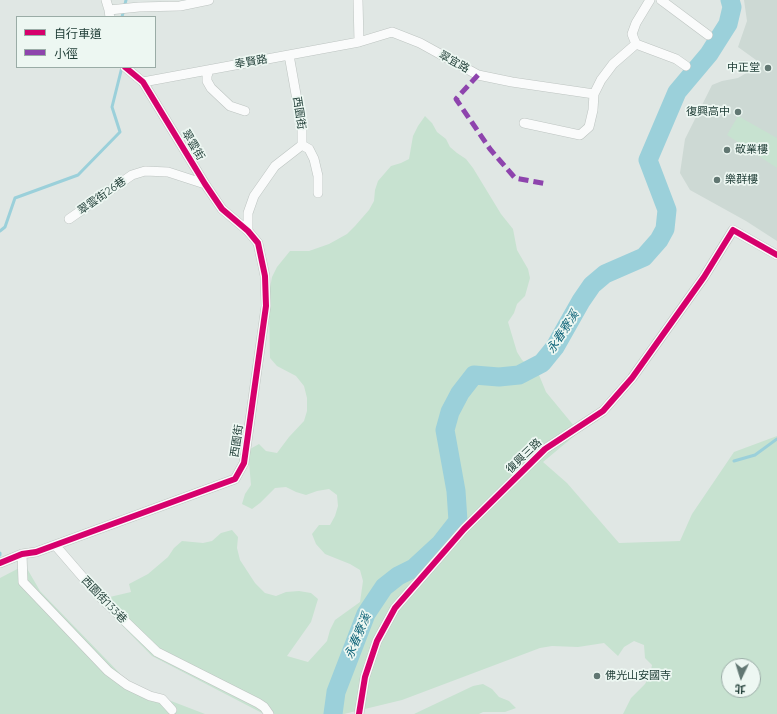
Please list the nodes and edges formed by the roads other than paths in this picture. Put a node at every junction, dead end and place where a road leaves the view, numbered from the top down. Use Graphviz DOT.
graph roads {
  1 [pos="106,0"];
  2 [pos="210,0"];
  3 [pos="358,0"];
  4 [pos="650,0"];
  5 [pos="661,0"];
  6 [pos="110,13"];
  7 [pos="708,35"];
  8 [pos="358,42"];
  9 [pos="636,44"];
  10 [pos="289,55"];
  11 [pos="686,66"];
  12 [pos="126,68"];
  13 [pos="209,70"];
  14 [pos="143,82"];
  15 [pos="594,94"];
  16 [pos="245,112"];
  17 [pos="524,123"];
  18 [pos="302,145"];
  19 [pos="205,184"];
  20 [pos="318,193"];
  21 [pos="69,219"];
  22 [pos="248,231"];
  23 [pos="777,255"];
  24 [pos="55,545"];
  25 [pos="22,554"];
  26 [pos="0,563"];
  27 [pos="172,710"];
  28 [pos="269,714"];
  29 [pos="359,714"];
  1 -- 6 [label="street"];
  2 -- 6 [label="street"];
  3 -- 8 [label="street"];
  4 -- 9 [label="street"];
  5 -- 7 [label="street"];
  8 -- 10 [label="street, 奉賢路"];
  8 -- 15 [label="street, 翠宜路"];
  9 -- 11 [label="street"];
  9 -- 15 [label="street"];
  10 -- 13 [label="street, 奉賢路"];
  10 -- 18 [label="street, 西園街"];
  12 -- 14 [label="street, 翠雲街"];
  13 -- 14 [label="street, 奉賢路"];
  13 -- 16 [label="street"];
  14 -- 19 [label="street, 翠雲街"];
  15 -- 17 [label="street"];
  18 -- 20 [label="street"];
  18 -- 22 [label="street, 西園街"];
  19 -- 21 [label="street, 翠雲街26巷"];
  19 -- 22 [label="street, 翠雲街"];
  22 -- 24 [label="street, 西園街"];
  23 -- 29 [label="street, 復興三路"];
  24 -- 25 [label="street, 西園街"];
  24 -- 28 [label="street, 西園街133巷"];
  25 -- 26 [label="street, 西園街"];
  25 -- 27 [label="street"];
}
